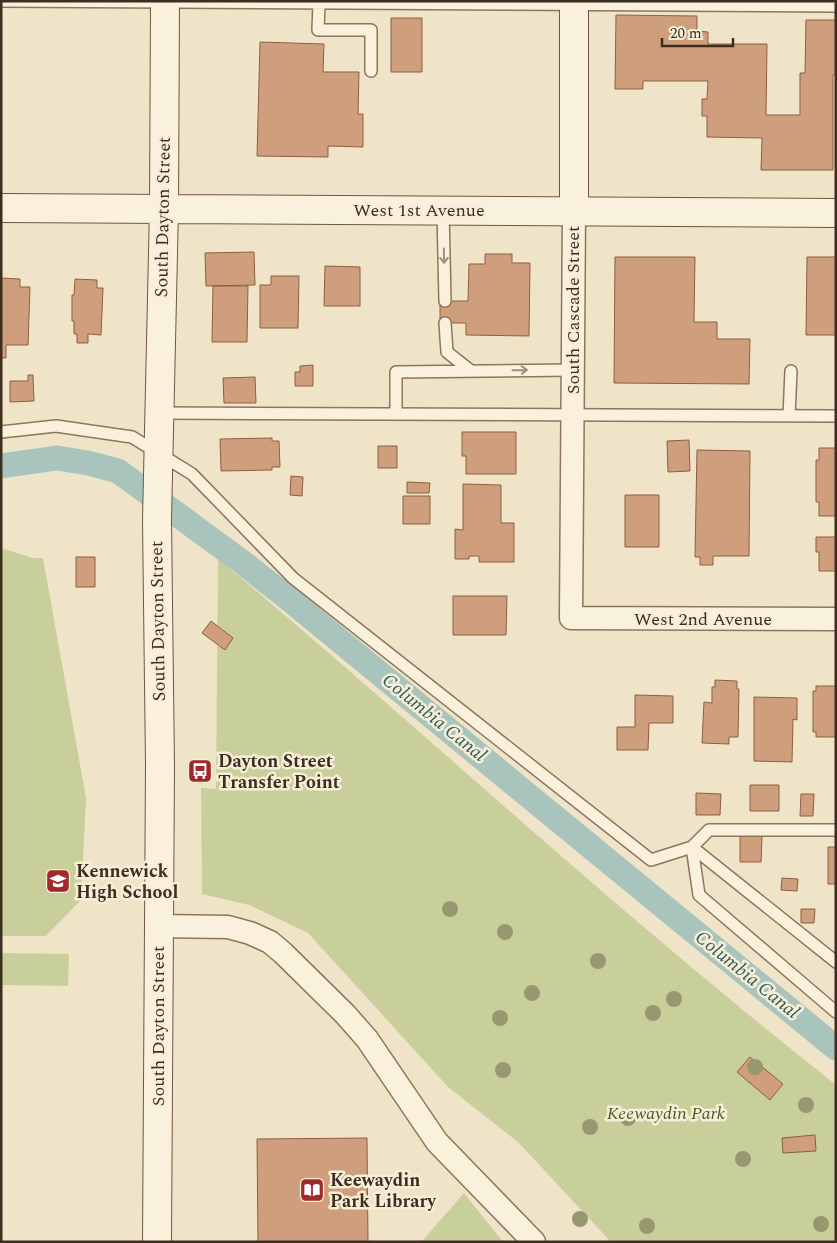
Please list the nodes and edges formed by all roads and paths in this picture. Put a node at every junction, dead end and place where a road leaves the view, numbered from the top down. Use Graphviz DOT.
graph roads {
  1 [pos="1,2"];
  2 [pos="165,2"];
  3 [pos="319,3"];
  4 [pos="574,3"];
  5 [pos="836,6"];
  6 [pos="371,71"];
  7 [pos="1,208"];
  8 [pos="164,209"];
  9 [pos="443,211"];
  10 [pos="574,211"];
  11 [pos="836,213"];
  12 [pos="445,301"];
  13 [pos="446,323"];
  14 [pos="572,370"];
  15 [pos="471,371"];
  16 [pos="790,371"];
  17 [pos="160,413"];
  18 [pos="396,414"];
  19 [pos="572,414"];
  20 [pos="789,416"];
  21 [pos="836,416"];
  22 [pos="1,432"];
  23 [pos="158,462"];
  24 [pos="570,618"];
  25 [pos="836,619"];
  26 [pos="836,830"];
  27 [pos="692,847"];
  28 [pos="159,926"];
  29 [pos="836,962"];
  30 [pos="836,1012"];
  31 [pos="157,1242"];
  32 [pos="534,1242"];
  1 -- 2 [label="lane"];
  2 -- 3 [label="lane"];
  2 -- 8 [label="street, South Dayton Street"];
  3 -- 4 [label="lane"];
  3 -- 6 [label="lane"];
  4 -- 5 [label="lane"];
  4 -- 10 [label="street, South Cascade Street"];
  7 -- 8 [label="street, West 1st Avenue"];
  8 -- 9 [label="street, West 1st Avenue"];
  8 -- 17 [label="street, South Dayton Street"];
  9 -- 10 [label="street, West 1st Avenue"];
  9 -- 12 [label="lane, one-way"];
  10 -- 11 [label="street, West 1st Avenue"];
  10 -- 14 [label="street, South Cascade Street"];
  13 -- 15 [label="lane"];
  15 -- 14 [label="lane, one-way"];
  14 -- 19 [label="street, South Cascade Street"];
  15 -- 18 [label="lane"];
  16 -- 20 [label="lane"];
  17 -- 18 [label="lane"];
  17 -- 23 [label="street, South Dayton Street"];
  18 -- 19 [label="lane"];
  19 -- 20 [label="lane"];
  19 -- 24 [label="street, South Cascade Street"];
  20 -- 21 [label="lane"];
  22 -- 23 [label="lane"];
  23 -- 27 [label="lane"];
  23 -- 28 [label="street, South Dayton Street"];
  24 -- 25 [label="street, West 2nd Avenue"];
  26 -- 27 [label="lane"];
  27 -- 29 [label="lane"];
  27 -- 30 [label="lane"];
  28 -- 31 [label="street, South Dayton Street"];
  28 -- 32 [label="street"];
}
